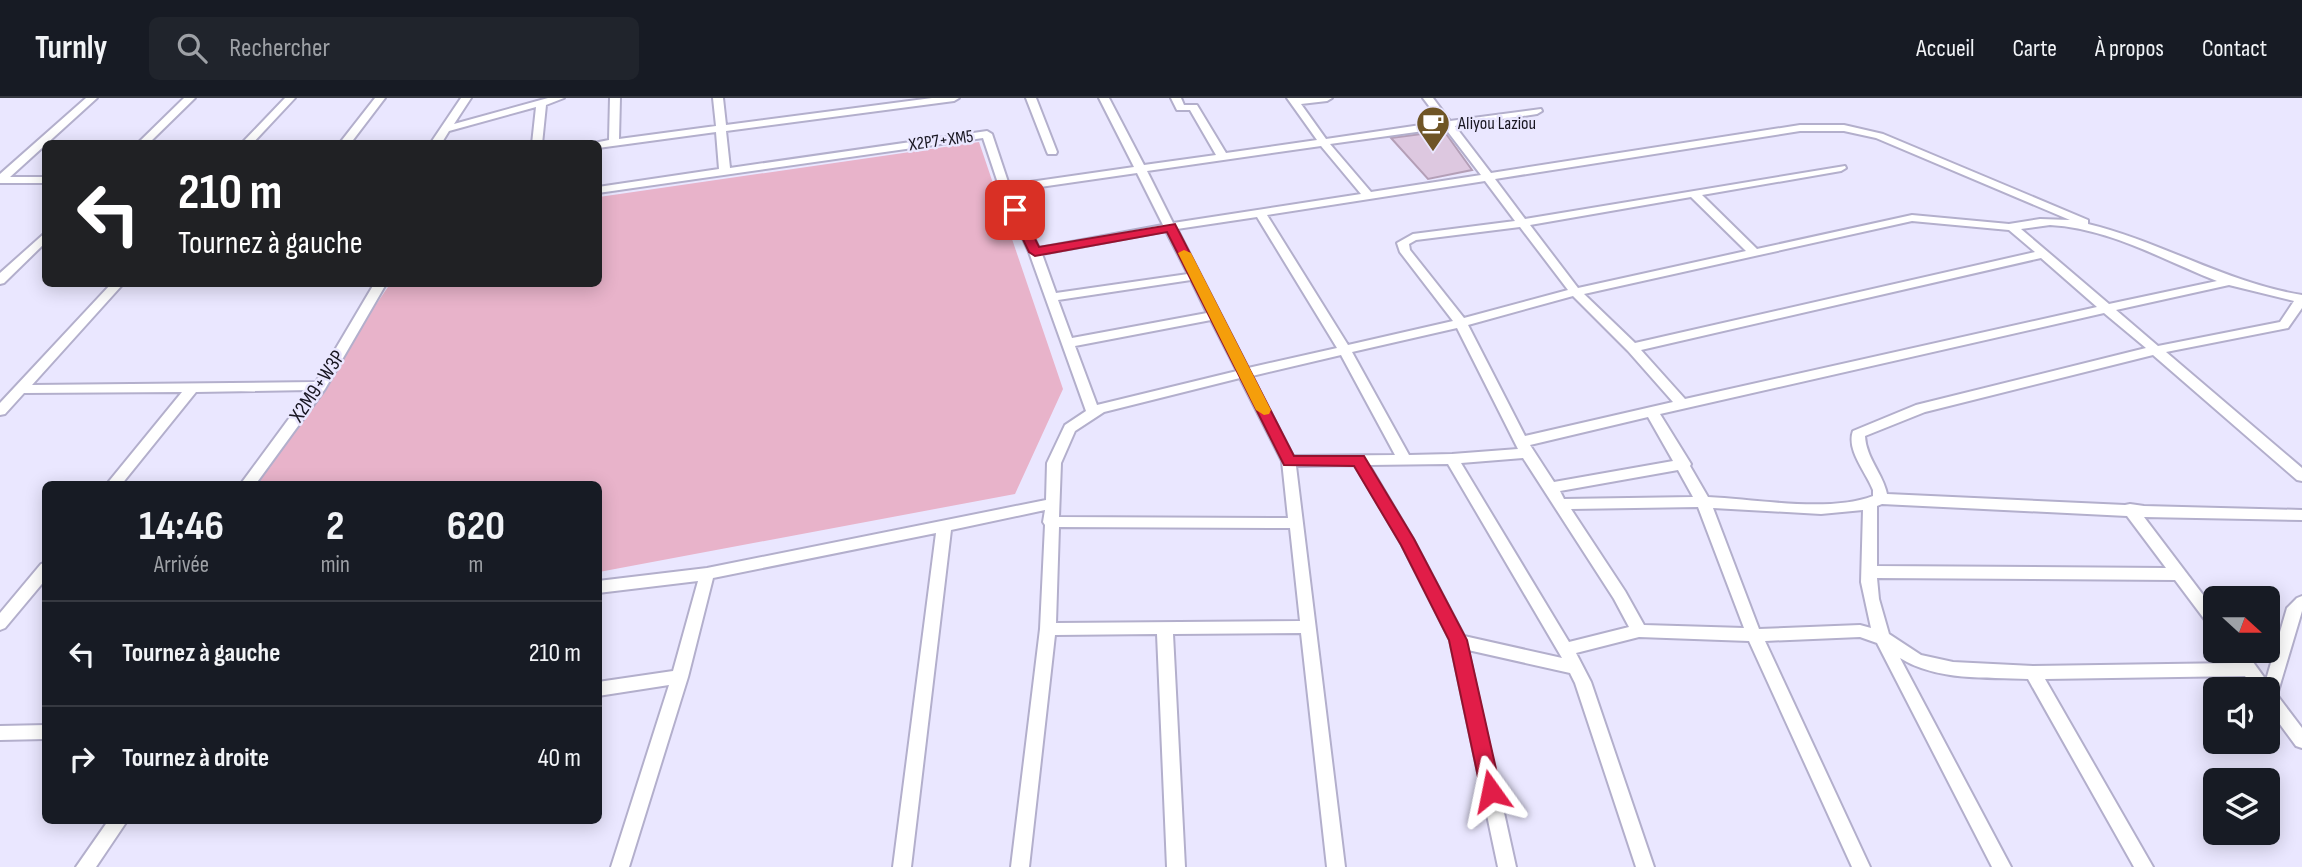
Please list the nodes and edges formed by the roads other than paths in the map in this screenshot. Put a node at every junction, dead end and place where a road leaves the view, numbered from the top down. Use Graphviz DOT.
graph roads {
  1 [pos="92,98"];
  2 [pos="190,98"];
  3 [pos="289,98"];
  4 [pos="380,98"];
  5 [pos="466,98"];
  6 [pos="559,98"];
  7 [pos="615,98"];
  8 [pos="718,98"];
  9 [pos="953,98"];
  10 [pos="1031,98"];
  11 [pos="1104,98"];
  12 [pos="1176,98"];
  13 [pos="1327,98"];
  14 [pos="1428,98"];
  15 [pos="1293,100"];
  16 [pos="541,103"];
  17 [pos="1536,111"];
  18 [pos="1448,124"];
  19 [pos="446,129"];
  20 [pos="721,129"];
  21 [pos="45,140"];
  22 [pos="146,140"];
  23 [pos="250,140"];
  24 [pos="347,140"];
  25 [pos="438,140"];
  26 [pos="537,140"];
  27 [pos="1323,142"];
  28 [pos="42,143"];
  29 [pos="614,143"];
  30 [pos="602,144"];
  31 [pos="1052,152"];
  32 [pos="1223,157"];
  33 [pos="1841,168"];
  34 [pos="1141,169"];
  35 [pos="724,172"];
  36 [pos="1489,178"];
  37 [pos="42,180"];
  38 [pos="1005,188"];
  39 [pos="602,189"];
  40 [pos="1693,193"];
  41 [pos="1369,197"];
  42 [pos="1260,213"];
  43 [pos="1522,223"];
  44 [pos="1171,227"];
  45 [pos="2012,227"];
  46 [pos="2119,236"];
  47 [pos="42,239"];
  48 [pos="1035,252"];
  49 [pos="1755,253"];
  50 [pos="2043,254"];
  51 [pos="1196,276"];
  52 [pos="0,279"];
  53 [pos="2227,282"];
  54 [pos="114,287"];
  55 [pos="378,287"];
  56 [pos="1575,292"];
  57 [pos="1050,297"];
  58 [pos="2302,299"];
  59 [pos="2107,309"];
  60 [pos="1216,315"];
  61 [pos="1461,323"];
  62 [pos="1068,342"];
  63 [pos="1632,348"];
  64 [pos="1345,350"];
  65 [pos="2156,351"];
  66 [pos="1245,374"];
  67 [pos="320,386"];
  68 [pos="20,389"];
  69 [pos="191,389"];
  70 [pos="1683,405"];
  71 [pos="0,411"];
  72 [pos="1652,412"];
  73 [pos="1093,413"];
  74 [pos="1524,448"];
  75 [pos="1404,459"];
  76 [pos="1452,459"];
  77 [pos="1359,460"];
  78 [pos="1289,461"];
  79 [pos="1684,464"];
  80 [pos="2302,476"];
  81 [pos="116,481"];
  82 [pos="250,481"];
  83 [pos="1550,488"];
  84 [pos="1703,502"];
  85 [pos="1876,502"];
  86 [pos="1051,504"];
  87 [pos="1560,504"];
  88 [pos="2130,509"];
  89 [pos="2302,515"];
  90 [pos="1051,522"];
  91 [pos="1296,523"];
  92 [pos="944,525"];
  93 [pos="1870,572"];
  94 [pos="42,573"];
  95 [pos="707,573"];
  96 [pos="2178,574"];
  97 [pos="602,586"];
  98 [pos="2302,602"];
  99 [pos="2203,607"];
  100 [pos="0,624"];
  101 [pos="1308,627"];
  102 [pos="1164,628"];
  103 [pos="1048,629"];
  104 [pos="1639,631"];
  105 [pos="1755,635"];
  106 [pos="1882,638"];
  107 [pos="1458,640"];
  108 [pos="1564,650"];
  109 [pos="2245,663"];
  110 [pos="1574,667"];
  111 [pos="2249,669"];
  112 [pos="2033,673"];
  113 [pos="680,677"];
  114 [pos="2255,677"];
  115 [pos="2273,677"];
  116 [pos="602,688"];
  117 [pos="2280,711"];
  118 [pos="42,732"];
  119 [pos="0,733"];
  120 [pos="2302,741"];
  121 [pos="116,824"];
  122 [pos="85,867"];
  123 [pos="620,867"];
  124 [pos="902,867"];
  125 [pos="1020,867"];
  126 [pos="1177,867"];
  127 [pos="1336,867"];
  128 [pos="1507,867"];
  129 [pos="1645,867"];
  130 [pos="1861,867"];
  131 [pos="2002,867"];
  132 [pos="2144,867"];
  1 -- 21 [label="street"];
  2 -- 22 [label="street"];
  3 -- 23 [label="street"];
  4 -- 24 [label="street"];
  5 -- 19 [label="street"];
  6 -- 16 [label="street"];
  7 -- 29 [label="street"];
  8 -- 20 [label="street"];
  9 -- 20 [label="street"];
  10 -- 31 [label="street"];
  11 -- 34 [label="street"];
  12 -- 32 [label="street"];
  13 -- 15 [label="street"];
  14 -- 18 [label="street"];
  15 -- 27 [label="street"];
  16 -- 19 [label="street"];
  16 -- 26 [label="street"];
  17 -- 18 [label="street"];
  18 -- 27 [label="street"];
  18 -- 36 [label="street"];
  19 -- 25 [label="street"];
  20 -- 29 [label="street"];
  20 -- 35 [label="street"];
  27 -- 32 [label="street"];
  27 -- 41 [label="street"];
  28 -- 37 [label="street"];
  29 -- 30 [label="street"];
  32 -- 34 [label="street"];
  33 -- 40 [label="street"];
  34 -- 38 [label="street"];
  34 -- 44 [label="street"];
  35 -- 38 [label="street, X2P7+XM5"];
  35 -- 39 [label="street, X2P7+XM5"];
  36 -- 41 [label="street"];
  36 -- 43 [label="street"];
  36 -- 46 [label="street"];
  38 -- 48 [label="street, X2P7+XM5"];
  40 -- 43 [label="street"];
  40 -- 49 [label="street"];
  41 -- 42 [label="street"];
  42 -- 44 [label="street"];
  42 -- 64 [label="street"];
  43 -- 56 [label="street"];
  43 -- 61 [label="street"];
  44 -- 48 [label="street"];
  44 -- 51 [label="street"];
  45 -- 46 [label="street"];
  45 -- 49 [label="street"];
  45 -- 50 [label="street"];
  46 -- 53 [label="street"];
  47 -- 52 [label="street"];
  48 -- 57 [label="street, X2P7+XM5"];
  49 -- 56 [label="street"];
  50 -- 59 [label="street"];
  50 -- 63 [label="street"];
  51 -- 57 [label="street"];
  51 -- 60 [label="street"];
  53 -- 58 [label="street"];
  53 -- 59 [label="street"];
  54 -- 68 [label="street"];
  55 -- 67 [label="street, X2M9+W3P"];
  56 -- 61 [label="street"];
  56 -- 63 [label="street"];
  57 -- 62 [label="street, X2P7+XM5"];
  58 -- 65 [label="street"];
  59 -- 65 [label="street"];
  59 -- 70 [label="street"];
  60 -- 62 [label="street"];
  60 -- 66 [label="street"];
  61 -- 64 [label="street"];
  61 -- 74 [label="street"];
  62 -- 73 [label="street, X2P7+XM5"];
  63 -- 70 [label="street"];
  64 -- 66 [label="street"];
  64 -- 75 [label="street"];
  65 -- 80 [label="street"];
  65 -- 85 [label="street"];
  66 -- 73 [label="street"];
  66 -- 78 [label="street"];
  67 -- 69 [label="street"];
  67 -- 82 [label="street, X2M9+W3P"];
  68 -- 69 [label="street"];
  68 -- 71 [label="street"];
  69 -- 81 [label="street"];
  70 -- 72 [label="street"];
  72 -- 74 [label="street"];
  72 -- 79 [label="street"];
  73 -- 86 [label="street"];
  74 -- 76 [label="street"];
  74 -- 83 [label="street"];
  75 -- 76 [label="street"];
  75 -- 77 [label="street"];
  76 -- 108 [label="street"];
  77 -- 78 [label="street"];
  77 -- 107 [label="street"];
  78 -- 91 [label="street"];
  79 -- 83 [label="street"];
  79 -- 84 [label="street"];
  83 -- 87 [label="street"];
  84 -- 85 [label="street"];
  84 -- 87 [label="street"];
  84 -- 105 [label="street"];
  85 -- 88 [label="street"];
  85 -- 93 [label="street"];
  86 -- 90 [label="street"];
  86 -- 92 [label="street"];
  87 -- 104 [label="street"];
  88 -- 89 [label="street"];
  88 -- 96 [label="street"];
  90 -- 91 [label="street"];
  90 -- 103 [label="street"];
  91 -- 101 [label="street"];
  92 -- 95 [label="street"];
  92 -- 124 [label="street"];
  93 -- 96 [label="street"];
  93 -- 106 [label="street"];
  94 -- 100 [label="street"];
  95 -- 97 [label="street"];
  95 -- 113 [label="street"];
  96 -- 99 [label="street"];
  98 -- 115 [label="street"];
  101 -- 102 [label="street"];
  101 -- 127 [label="street"];
  102 -- 103 [label="street"];
  102 -- 126 [label="street"];
  103 -- 125 [label="street"];
  104 -- 105 [label="street"];
  104 -- 108 [label="street"];
  105 -- 106 [label="street"];
  105 -- 130 [label="street"];
  106 -- 112 [label="street"];
  106 -- 131 [label="street"];
  107 -- 110 [label="street"];
  107 -- 128 [label="street"];
  108 -- 110 [label="street"];
  109 -- 111 [label="street"];
  110 -- 129 [label="street"];
  111 -- 112 [label="street"];
  111 -- 114 [label="street"];
  112 -- 132 [label="street"];
  113 -- 116 [label="street"];
  113 -- 123 [label="street"];
  117 -- 120 [label="street"];
  118 -- 119 [label="street"];
  121 -- 122 [label="street"];
}
